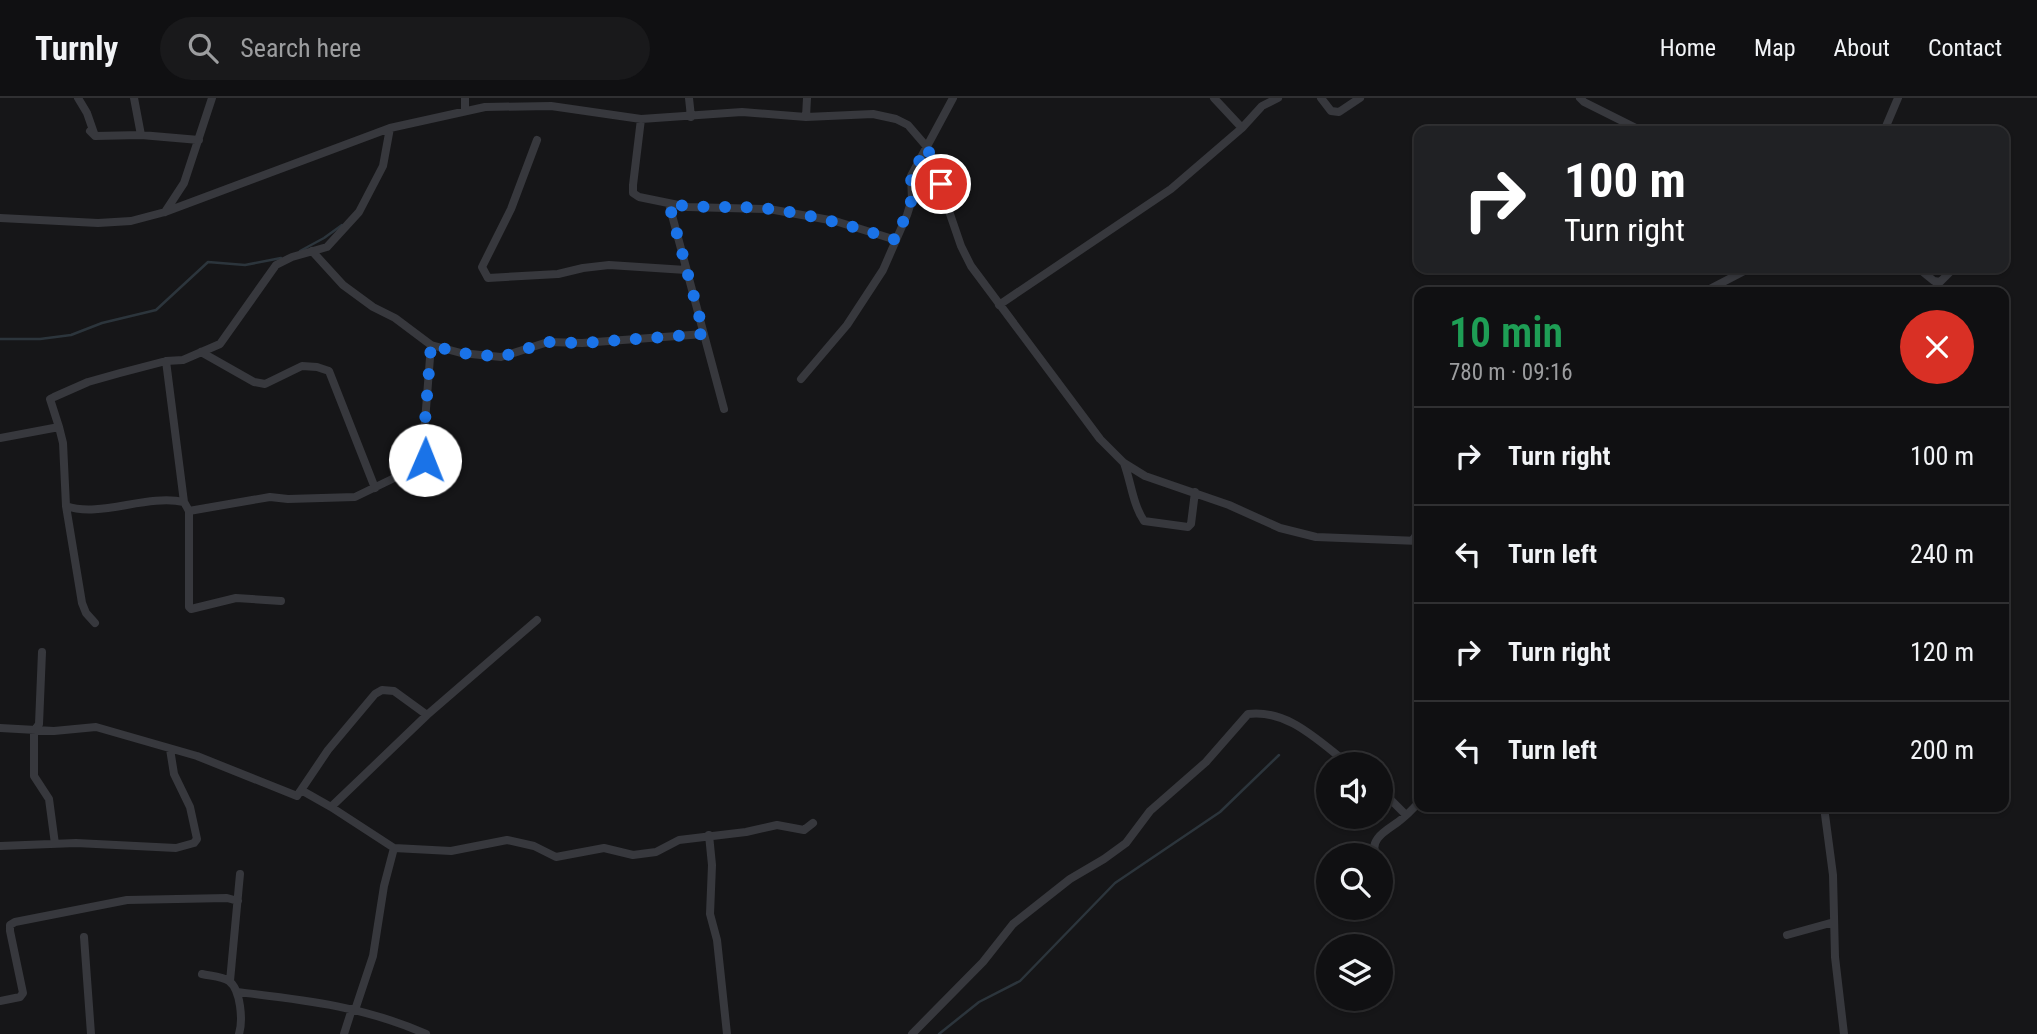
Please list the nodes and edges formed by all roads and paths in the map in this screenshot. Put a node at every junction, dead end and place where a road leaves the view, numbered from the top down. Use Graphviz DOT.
graph roads {
  1 [pos="78,98"];
  2 [pos="134,98"];
  3 [pos="212,98"];
  4 [pos="465,98"];
  5 [pos="689,98"];
  6 [pos="807,98"];
  7 [pos="953,98"];
  8 [pos="1214,98"];
  9 [pos="1278,98"];
  10 [pos="1321,98"];
  11 [pos="1360,98"];
  12 [pos="1580,98"];
  13 [pos="1898,98"];
  14 [pos="465,110"];
  15 [pos="691,117"];
  16 [pos="806,117"];
  17 [pos="641,119"];
  18 [pos="1632,126"];
  19 [pos="1886,126"];
  20 [pos="390,128"];
  21 [pos="1242,128"];
  22 [pos="141,135"];
  23 [pos="199,140"];
  24 [pos="537,140"];
  25 [pos="927,147"];
  26 [pos="669,204"];
  27 [pos="165,212"];
  28 [pos="0,218"];
  29 [pos="896,240"];
  30 [pos="312,251"];
  31 [pos="686,270"];
  32 [pos="1742,273"];
  33 [pos="1924,273"];
  34 [pos="1949,273"];
  35 [pos="1721,287"];
  36 [pos="999,305"];
  37 [pos="704,334"];
  38 [pos="431,345"];
  39 [pos="201,352"];
  40 [pos="166,361"];
  41 [pos="801,379"];
  42 [pos="724,409"];
  43 [pos="60,427"];
  44 [pos="0,439"];
  45 [pos="1124,463"];
  46 [pos="375,488"];
  47 [pos="1195,492"];
  48 [pos="184,502"];
  49 [pos="66,506"];
  50 [pos="189,512"];
  51 [pos="1414,540"];
  52 [pos="281,601"];
  53 [pos="537,620"];
  54 [pos="95,623"];
  55 [pos="41,652"];
  56 [pos="427,715"];
  57 [pos="0,728"];
  58 [pos="34,731"];
  59 [pos="170,749"];
  60 [pos="1333,752"];
  61 [pos="301,790"];
  62 [pos="1393,802"];
  63 [pos="331,807"];
  64 [pos="1414,807"];
  65 [pos="1825,812"];
  66 [pos="1406,815"];
  67 [pos="813,823"];
  68 [pos="709,835"];
  69 [pos="1374,843"];
  70 [pos="55,844"];
  71 [pos="0,846"];
  72 [pos="394,848"];
  73 [pos="240,874"];
  74 [pos="238,901"];
  75 [pos="1833,922"];
  76 [pos="1787,935"];
  77 [pos="84,937"];
  78 [pos="202,974"];
  79 [pos="230,981"];
  80 [pos="237,992"];
  81 [pos="0,1001"];
  82 [pos="354,1010"];
  83 [pos="91,1034"];
  84 [pos="239,1034"];
  85 [pos="344,1034"];
  86 [pos="426,1034"];
  87 [pos="727,1034"];
  88 [pos="912,1034"];
  89 [pos="1844,1034"];
  1 -- 22 [label="street"];
  2 -- 22 [label="street"];
  3 -- 23 [label="street"];
  4 -- 14 [label="street"];
  5 -- 15 [label="street"];
  6 -- 16 [label="street"];
  7 -- 25 [label="street"];
  8 -- 21 [label="street"];
  9 -- 21 [label="street"];
  10 -- 11 [label="street"];
  12 -- 18 [label="street"];
  13 -- 19 [label="street"];
  14 -- 17 [label="street"];
  14 -- 20 [label="street"];
  15 -- 16 [label="street"];
  15 -- 17 [label="street"];
  16 -- 25 [label="street"];
  17 -- 26 [label="street"];
  20 -- 27 [label="street"];
  20 -- 30 [label="street"];
  21 -- 36 [label="street"];
  22 -- 23 [label="street"];
  23 -- 27 [label="street"];
  24 -- 31 [label="street"];
  25 -- 29 [label="street"];
  25 -- 36 [label="street"];
  26 -- 29 [label="street"];
  26 -- 31 [label="street"];
  27 -- 28 [label="street"];
  29 -- 41 [label="street"];
  30 -- 38 [label="street"];
  30 -- 39 [label="street"];
  31 -- 37 [label="street"];
  32 -- 35 [label="street"];
  33 -- 34 [label="street"];
  36 -- 45 [label="street"];
  37 -- 38 [label="street"];
  37 -- 42 [label="street"];
  38 -- 46 [label="street"];
  39 -- 40 [label="street"];
  39 -- 46 [label="street"];
  40 -- 43 [label="street"];
  40 -- 48 [label="street"];
  43 -- 44 [label="street"];
  43 -- 49 [label="street"];
  45 -- 47 [label="street"];
  45 -- 47 [label="street"];
  46 -- 50 [label="street"];
  47 -- 51 [label="street"];
  48 -- 49 [label="street"];
  48 -- 50 [label="street"];
  49 -- 54 [label="street"];
  50 -- 52 [label="street"];
  53 -- 56 [label="street"];
  55 -- 58 [label="street"];
  56 -- 61 [label="street"];
  56 -- 63 [label="street"];
  57 -- 58 [label="street"];
  58 -- 59 [label="street"];
  58 -- 70 [label="street"];
  59 -- 61 [label="street"];
  59 -- 70 [label="street"];
  60 -- 88 [label="street"];
  61 -- 63 [label="street"];
  62 -- 66 [label="street"];
  63 -- 72 [label="street"];
  64 -- 66 [label="street"];
  65 -- 75 [label="street"];
  66 -- 69 [label="street"];
  67 -- 68 [label="street"];
  68 -- 72 [label="street"];
  68 -- 87 [label="street"];
  70 -- 71 [label="street"];
  72 -- 82 [label="street"];
  73 -- 74 [label="street"];
  74 -- 79 [label="street"];
  74 -- 81 [label="street"];
  75 -- 76 [label="street"];
  75 -- 89 [label="street"];
  77 -- 83 [label="street"];
  78 -- 79 [label="street"];
  79 -- 80 [label="street"];
  80 -- 82 [label="street"];
  80 -- 84 [label="street"];
  82 -- 85 [label="street"];
  82 -- 86 [label="street"];
}
